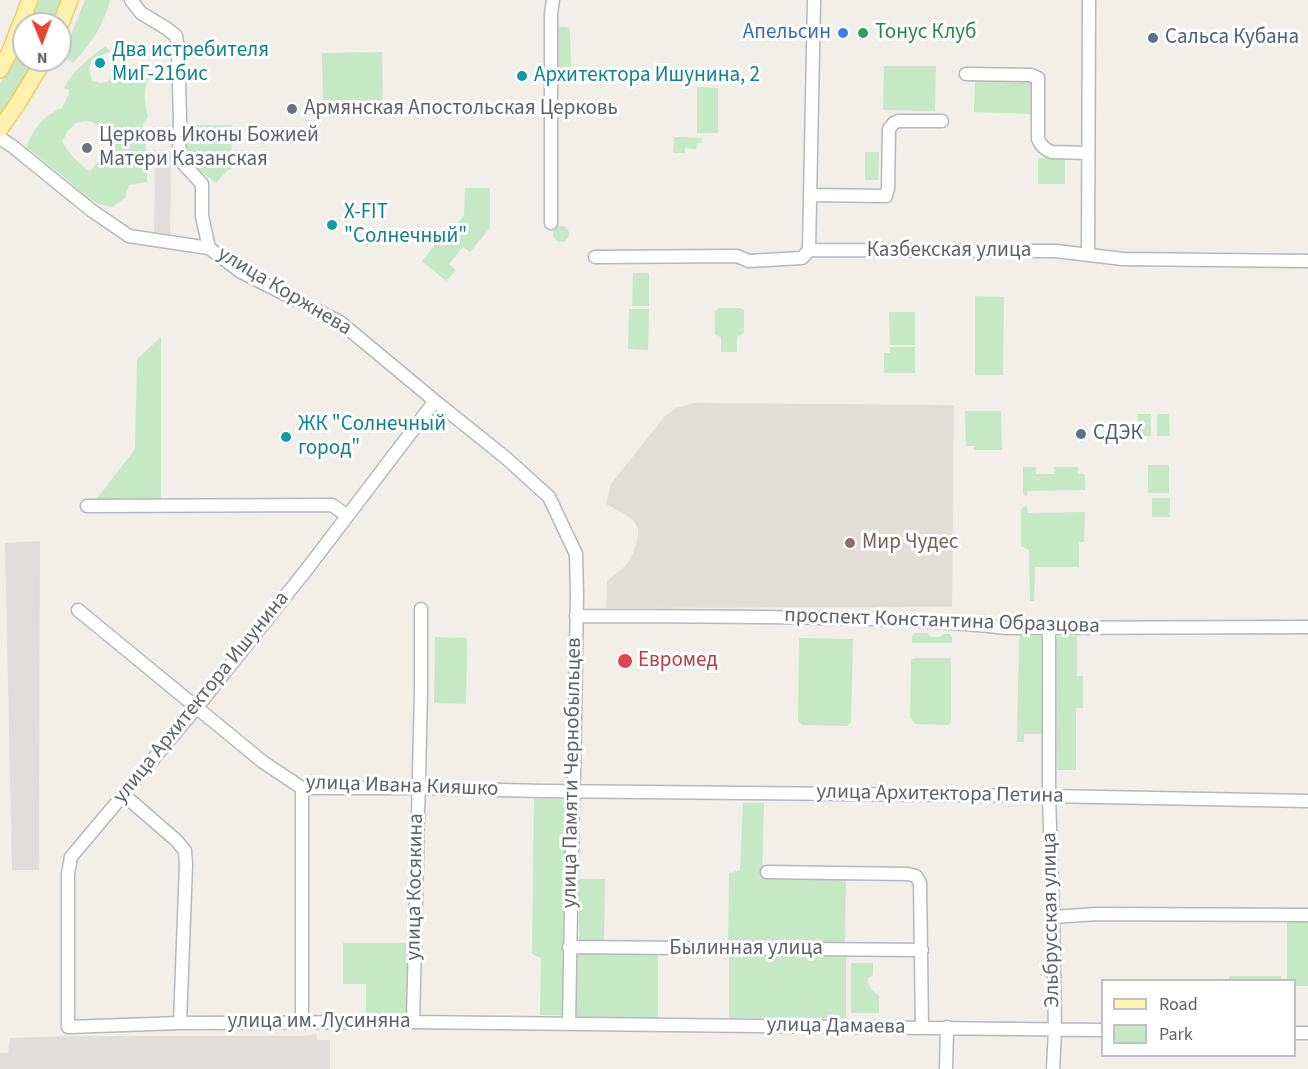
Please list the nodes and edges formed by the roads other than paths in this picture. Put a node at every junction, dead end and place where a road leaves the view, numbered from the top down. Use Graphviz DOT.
graph roads {
  1 [pos="30,0"];
  2 [pos="131,0"];
  3 [pos="553,0"];
  4 [pos="814,0"];
  5 [pos="1089,0"];
  6 [pos="0,70"];
  7 [pos="36,72"];
  8 [pos="966,74"];
  9 [pos="12,111"];
  10 [pos="942,121"];
  11 [pos="0,122"];
  12 [pos="0,129"];
  13 [pos="0,138"];
  14 [pos="1088,153"];
  15 [pos="810,195"];
  16 [pos="551,223"];
  17 [pos="209,248"];
  18 [pos="809,250"];
  19 [pos="1088,255"];
  20 [pos="595,257"];
  21 [pos="1308,261"];
  22 [pos="435,401"];
  23 [pos="87,506"];
  24 [pos="346,515"];
  25 [pos="563,525"];
  26 [pos="78,609"];
  27 [pos="421,609"];
  28 [pos="576,616"];
  29 [pos="1308,627"];
  30 [pos="1049,628"];
  31 [pos="197,707"];
  32 [pos="302,788"];
  33 [pos="418,788"];
  34 [pos="573,792"];
  35 [pos="124,795"];
  36 [pos="1049,796"];
  37 [pos="1308,801"];
  38 [pos="767,872"];
  39 [pos="1308,915"];
  40 [pos="1053,917"];
  41 [pos="569,947"];
  42 [pos="922,950"];
  43 [pos="302,1022"];
  44 [pos="413,1022"];
  45 [pos="180,1023"];
  46 [pos="569,1024"];
  47 [pos="68,1027"];
  48 [pos="922,1028"];
  49 [pos="947,1028"];
  50 [pos="1055,1030"];
  51 [pos="1101,1030"];
  52 [pos="946,1069"];
  53 [pos="1053,1069"];
  1 -- 6 [label="main road"];
  2 -- 17 [label="street, улица Коржнева"];
  3 -- 16 [label="street"];
  4 -- 15 [label="street"];
  5 -- 14 [label="street"];
  7 -- 9 [label="main road"];
  8 -- 14 [label="street"];
  9 -- 11 [label="main road"];
  9 -- 12 [label="main road"];
  10 -- 15 [label="street"];
  13 -- 17 [label="street"];
  14 -- 19 [label="street"];
  15 -- 18 [label="street"];
  17 -- 22 [label="street, улица Коржнева"];
  18 -- 19 [label="street, Казбекская улица"];
  18 -- 20 [label="street, Казбекская улица"];
  19 -- 21 [label="street, Казбекская улица"];
  22 -- 24 [label="street, улица Архитектора Ишунина"];
  22 -- 25 [label="street, улица Коржнева"];
  23 -- 24 [label="street"];
  24 -- 31 [label="street, улица Архитектора Ишунина"];
  25 -- 28 [label="street, улица Памяти Чернобыльцев"];
  26 -- 31 [label="street, улица Ивана Кияшко"];
  27 -- 33 [label="street, улица Косякина"];
  28 -- 30 [label="street, проспект Константина Образцова"];
  28 -- 34 [label="street, улица Памяти Чернобыльцев"];
  29 -- 30 [label="street, проспект Константина Образцова"];
  30 -- 36 [label="street, Эльбрусская улица"];
  31 -- 32 [label="street, улица Ивана Кияшко"];
  31 -- 35 [label="street, улица Архитектора Ишунина"];
  32 -- 33 [label="street, улица Ивана Кияшко"];
  32 -- 43 [label="street"];
  33 -- 34 [label="street, улица Ивана Кияшко"];
  33 -- 44 [label="street, улица Косякина"];
  34 -- 36 [label="street, улица Архитектора Петина"];
  34 -- 41 [label="street, улица Памяти Чернобыльцев"];
  35 -- 45 [label="street"];
  35 -- 47 [label="street, улица Архитектора Ишунина"];
  36 -- 37 [label="street, улица Архитектора Петина"];
  36 -- 40 [label="street, Эльбрусская улица"];
  38 -- 42 [label="street"];
  39 -- 40 [label="street"];
  40 -- 50 [label="street, Эльбрусская улица"];
  41 -- 42 [label="street, Былинная улица"];
  41 -- 46 [label="street, улица Памяти Чернобыльцев"];
  42 -- 48 [label="street"];
  43 -- 44 [label="street, улица им. Лусиняна"];
  43 -- 45 [label="street, улица им. Лусиняна"];
  44 -- 46 [label="street, улица им. Лусиняна"];
  45 -- 47 [label="street, улица им. Лусиняна"];
  46 -- 48 [label="street, улица Дамаева"];
  48 -- 49 [label="street, улица Дамаева"];
  49 -- 50 [label="street, улица Дамаева"];
  49 -- 52 [label="street"];
  50 -- 51 [label="street, улица Дамаева"];
  50 -- 53 [label="street, Эльбрусская улица"];
}
